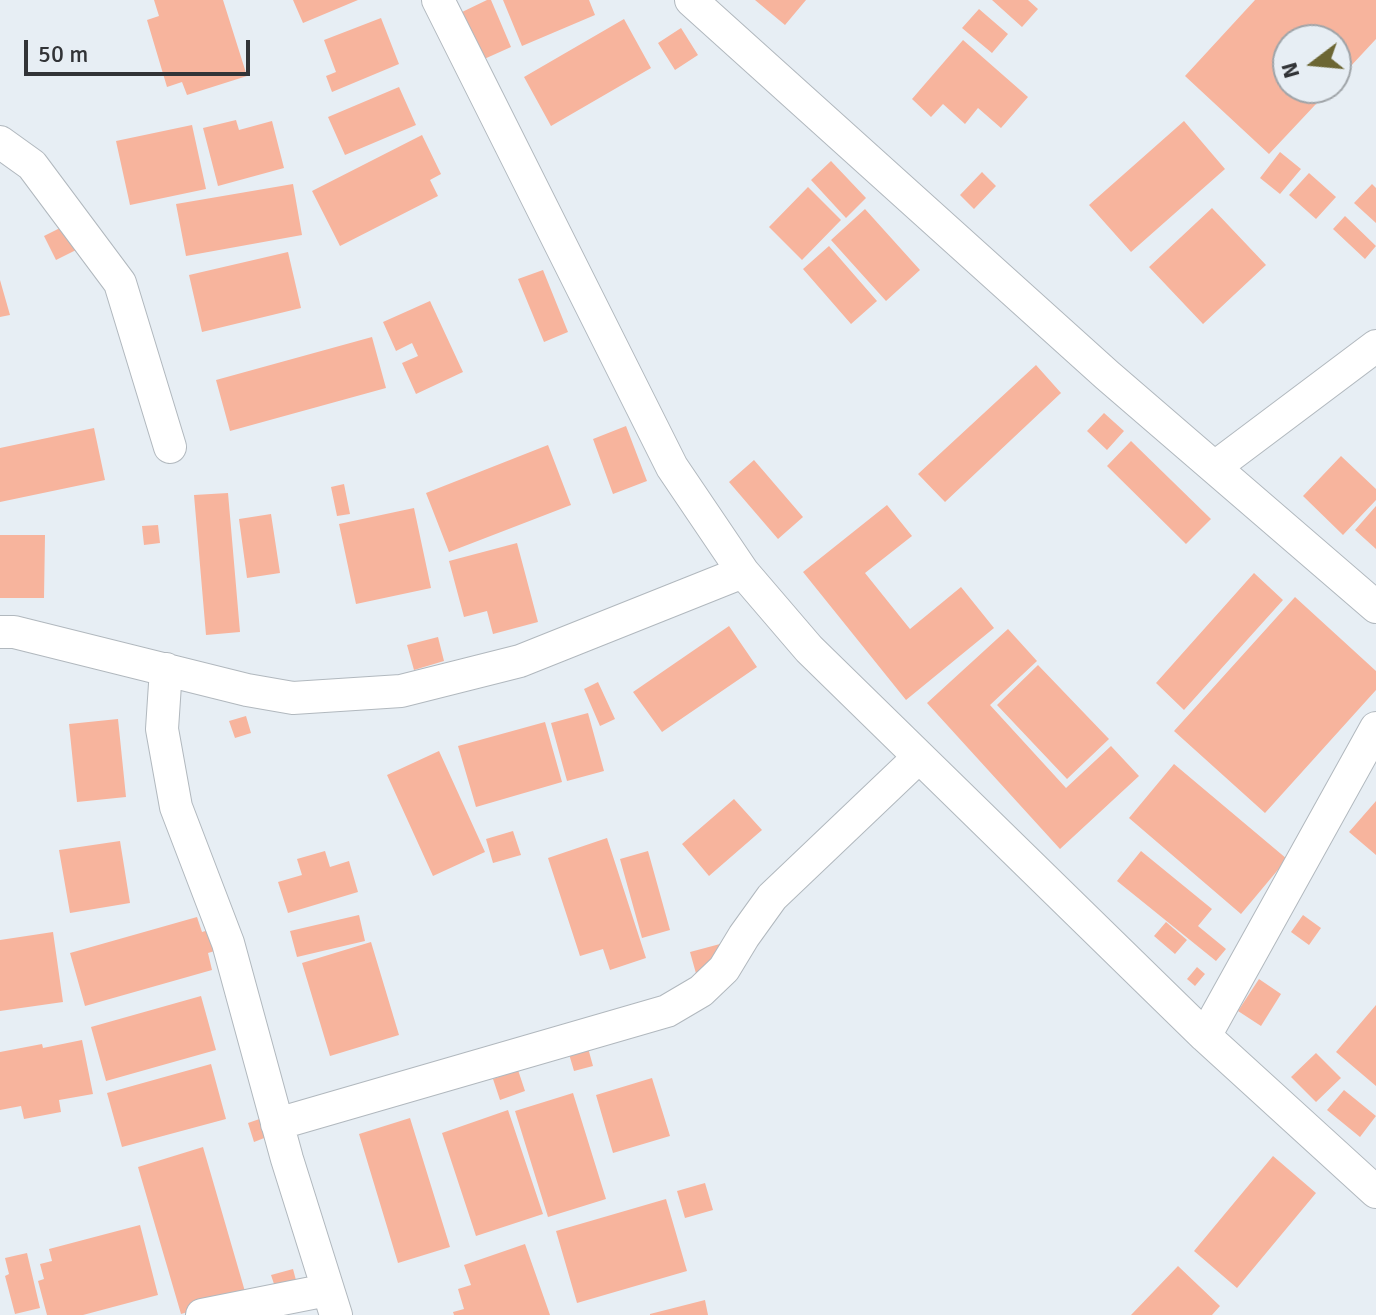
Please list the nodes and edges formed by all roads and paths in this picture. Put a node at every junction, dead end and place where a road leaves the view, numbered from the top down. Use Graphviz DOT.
graph roads {
  1 [pos="438,0"];
  2 [pos="691,0"];
  3 [pos="0,142"];
  4 [pos="1376,346"];
  5 [pos="170,447"];
  6 [pos="1215,467"];
  7 [pos="743,572"];
  8 [pos="1376,607"];
  9 [pos="0,632"];
  10 [pos="166,669"];
  11 [pos="1376,728"];
  12 [pos="919,757"];
  13 [pos="1205,1036"];
  14 [pos="277,1124"];
  15 [pos="1376,1192"];
  16 [pos="332,1303"];
  17 [pos="202,1315"];
  1 -- 7 [label="street"];
  2 -- 6 [label="street"];
  3 -- 5 [label="street"];
  4 -- 6 [label="street"];
  6 -- 8 [label="street"];
  7 -- 10 [label="street"];
  7 -- 12 [label="street"];
  9 -- 10 [label="street"];
  10 -- 14 [label="street"];
  11 -- 13 [label="street"];
  12 -- 13 [label="street"];
  12 -- 14 [label="street"];
  13 -- 15 [label="street"];
  14 -- 16 [label="street"];
  16 -- 17 [label="street"];
}
